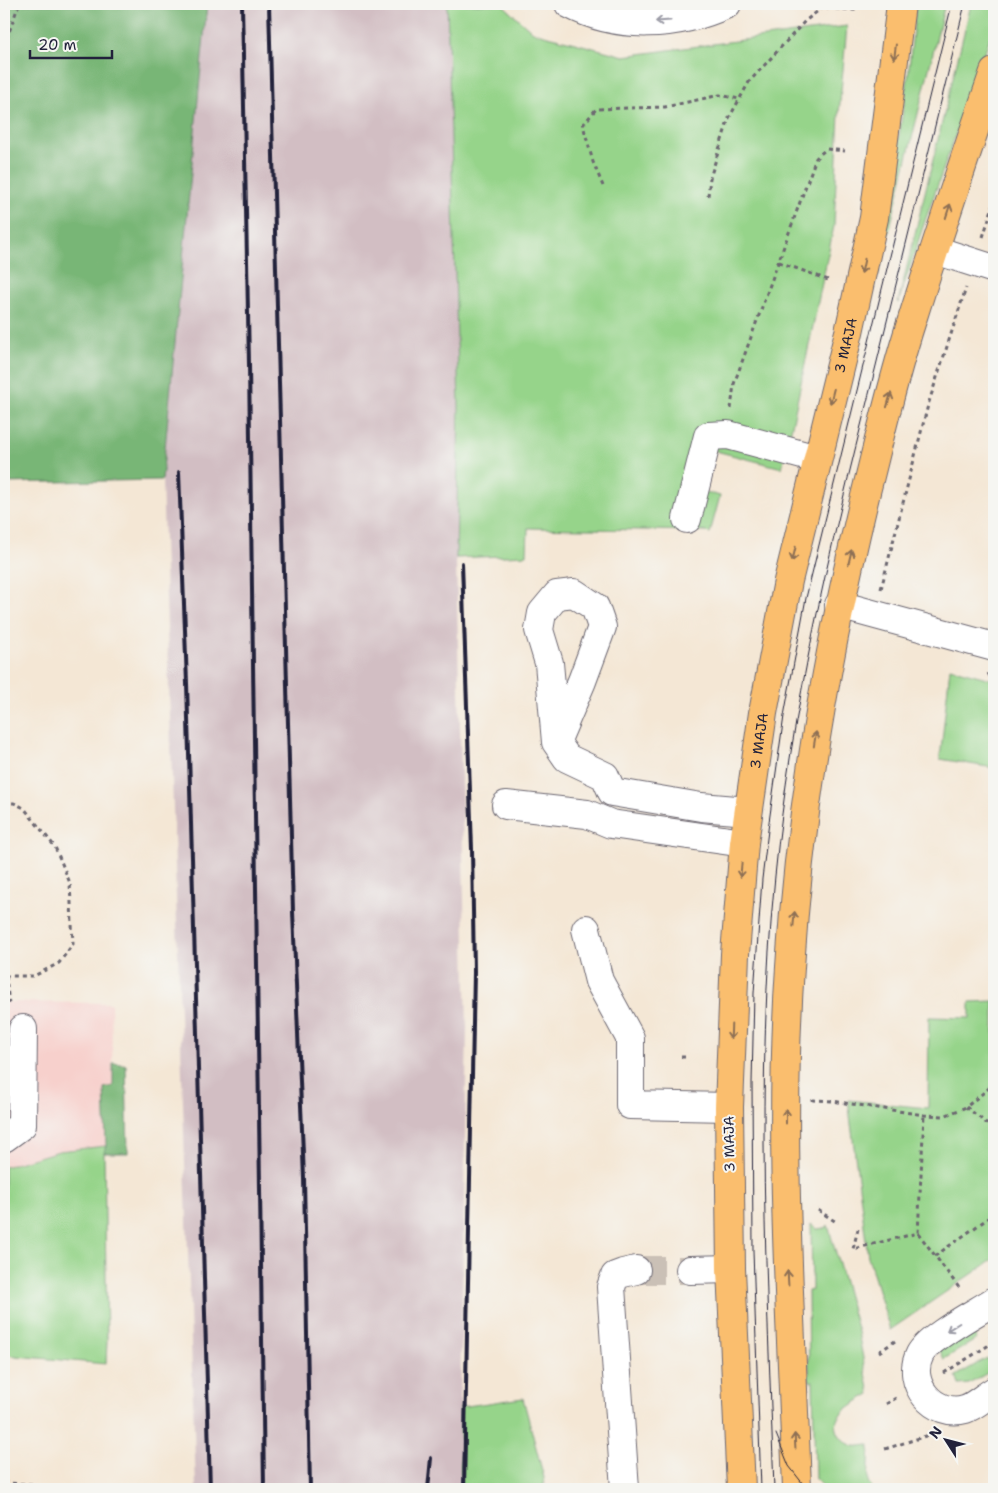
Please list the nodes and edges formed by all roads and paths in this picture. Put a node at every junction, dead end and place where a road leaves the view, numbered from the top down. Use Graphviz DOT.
graph roads {
  1 [pos="19,4"];
  2 [pos="726,4"];
  3 [pos="901,4"];
  4 [pos="570,5"];
  5 [pos="856,10"];
  6 [pos="4,46"];
  7 [pos="994,72"];
  8 [pos="739,99"];
  9 [pos="844,151"];
  10 [pos="603,186"];
  11 [pos="708,196"];
  12 [pos="994,203"];
  13 [pos="935,250"];
  14 [pos="779,262"];
  15 [pos="984,266"];
  16 [pos="831,281"];
  17 [pos="734,384"];
  18 [pos="817,459"];
  19 [pos="687,518"];
  20 [pos="879,597"];
  21 [pos="839,605"];
  22 [pos="994,647"];
  23 [pos="556,742"];
  24 [pos="4,803"];
  25 [pos="506,805"];
  26 [pos="748,811"];
  27 [pos="744,842"];
  28 [pos="586,929"];
  29 [pos="4,976"];
  30 [pos="23,1029"];
  31 [pos="682,1057"];
  32 [pos="689,1058"];
  33 [pos="994,1084"];
  34 [pos="813,1100"];
  35 [pos="729,1107"];
  36 [pos="966,1107"];
  37 [pos="924,1115"];
  38 [pos="994,1130"];
  39 [pos="4,1138"];
  40 [pos="818,1210"];
  41 [pos="994,1214"];
  42 [pos="836,1222"];
  43 [pos="858,1228"];
  44 [pos="918,1233"];
  45 [pos="936,1256"];
  46 [pos="731,1269"];
  47 [pos="636,1270"];
  48 [pos="690,1270"];
  49 [pos="964,1293"];
  50 [pos="994,1301"];
  51 [pos="994,1342"];
  52 [pos="944,1373"];
  53 [pos="994,1391"];
  54 [pos="4,1482"];
  55 [pos="37,1489"];
  56 [pos="625,1489"];
  57 [pos="741,1489"];
  58 [pos="797,1489"];
  1 -- 6 [label="path"];
  2 -- 4 [label="street, one-way"];
  3 -- 18 [label="main road, 3 MAJA, one-way"];
  5 -- 8 [label="path"];
  13 -- 7 [label="main road, one-way"];
  8 -- 10 [label="path"];
  8 -- 11 [label="path"];
  9 -- 14 [label="path"];
  12 -- 15 [label="path"];
  13 -- 15 [label="street"];
  21 -- 13 [label="main road, one-way"];
  14 -- 16 [label="path"];
  14 -- 17 [label="path"];
  15 -- 20 [label="path"];
  18 -- 19 [label="street"];
  18 -- 26 [label="main road, 3 MAJA, one-way"];
  21 -- 22 [label="street"];
  58 -- 21 [label="main road, one-way"];
  23 -- 26 [label="street"];
  24 -- 29 [label="path"];
  25 -- 27 [label="street"];
  26 -- 27 [label="main road, 3 MAJA"];
  27 -- 35 [label="main road, 3 MAJA, one-way"];
  28 -- 35 [label="street"];
  30 -- 39 [label="street"];
  31 -- 32 [label="path"];
  33 -- 36 [label="path"];
  34 -- 37 [label="path"];
  35 -- 46 [label="main road, 3 MAJA"];
  36 -- 37 [label="path"];
  36 -- 38 [label="path"];
  37 -- 44 [label="path"];
  40 -- 42 [label="path"];
  41 -- 45 [label="path"];
  43 -- 44 [label="path"];
  44 -- 45 [label="path"];
  45 -- 49 [label="path"];
  46 -- 48 [label="street"];
  46 -- 57 [label="main road, 3 MAJA"];
  47 -- 56 [label="street"];
  50 -- 53 [label="street, one-way"];
  51 -- 52 [label="path"];
  54 -- 55 [label="path"];
}
